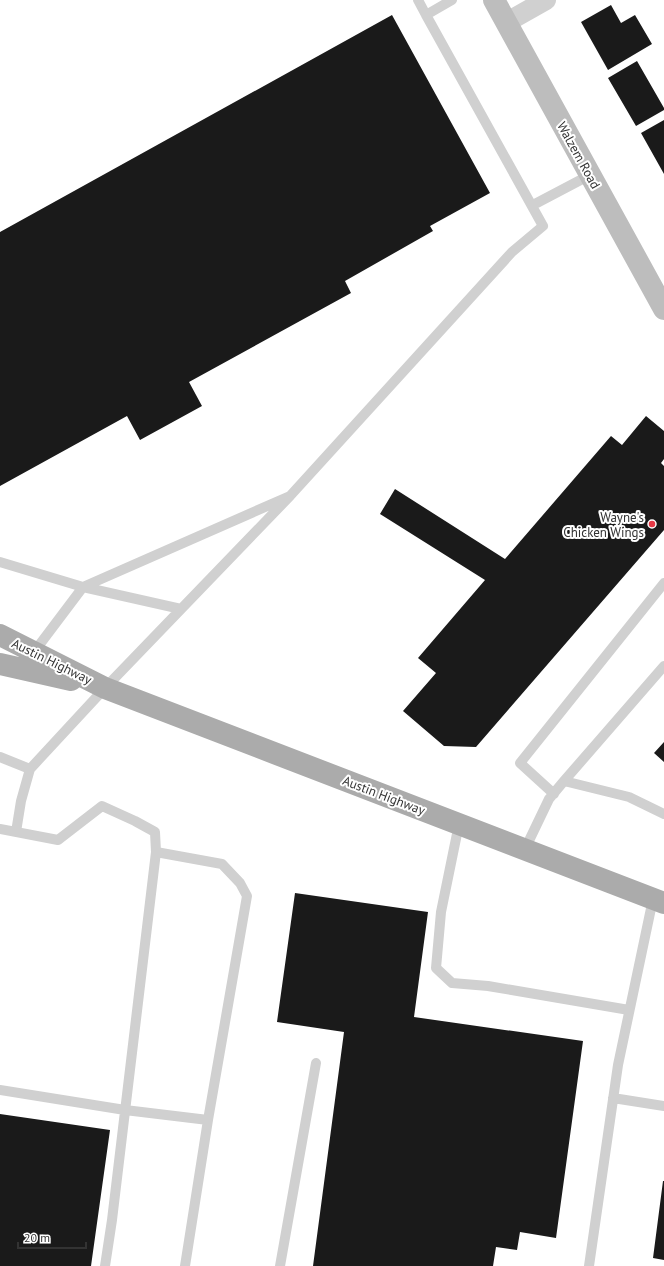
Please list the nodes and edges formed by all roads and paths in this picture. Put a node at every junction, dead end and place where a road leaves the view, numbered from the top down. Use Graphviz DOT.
graph roads {
  1 [pos="418,0"];
  2 [pos="452,0"];
  3 [pos="494,0"];
  4 [pos="546,0"];
  5 [pos="426,15"];
  6 [pos="507,22"];
  7 [pos="590,175"];
  8 [pos="532,205"];
  9 [pos="664,309"];
  10 [pos="290,496"];
  11 [pos="0,562"];
  12 [pos="664,583"];
  13 [pos="83,587"];
  14 [pos="181,609"];
  15 [pos="0,635"];
  16 [pos="34,652"];
  17 [pos="0,664"];
  18 [pos="664,666"];
  19 [pos="105,688"];
  20 [pos="0,757"];
  21 [pos="30,769"];
  22 [pos="564,781"];
  23 [pos="554,794"];
  24 [pos="664,814"];
  25 [pos="459,824"];
  26 [pos="0,829"];
  27 [pos="16,832"];
  28 [pos="525,849"];
  29 [pos="156,852"];
  30 [pos="659,901"];
  31 [pos="630,1010"];
  32 [pos="316,1063"];
  33 [pos="0,1090"];
  34 [pos="613,1098"];
  35 [pos="664,1106"];
  36 [pos="125,1110"];
  37 [pos="208,1120"];
  38 [pos="105,1266"];
  39 [pos="185,1266"];
  40 [pos="280,1266"];
  41 [pos="589,1266"];
  1 -- 5 [label="lane"];
  2 -- 5 [label="lane"];
  3 -- 6 [label="main road, Walzem Road"];
  4 -- 6 [label="street"];
  5 -- 8 [label="lane"];
  6 -- 7 [label="main road, Walzem Road"];
  7 -- 8 [label="lane"];
  7 -- 9 [label="main road, Walzem Road"];
  8 -- 10 [label="lane"];
  10 -- 13 [label="lane"];
  10 -- 14 [label="lane"];
  11 -- 13 [label="lane"];
  12 -- 23 [label="lane"];
  13 -- 14 [label="lane"];
  13 -- 16 [label="lane"];
  14 -- 19 [label="lane"];
  15 -- 16 [label="main road, Austin Highway"];
  16 -- 19 [label="main road, Austin Highway"];
  17 -- 19 [label="main road, Austin Highway"];
  18 -- 22 [label="lane"];
  19 -- 21 [label="lane"];
  19 -- 25 [label="main road, Austin Highway"];
  20 -- 21 [label="lane"];
  21 -- 27 [label="lane"];
  22 -- 23 [label="lane"];
  22 -- 24 [label="lane"];
  23 -- 28 [label="lane"];
  25 -- 28 [label="main road, Austin Highway"];
  25 -- 31 [label="lane"];
  26 -- 27 [label="lane"];
  27 -- 29 [label="lane"];
  28 -- 30 [label="main road, Austin Highway"];
  29 -- 36 [label="lane"];
  29 -- 37 [label="lane"];
  30 -- 31 [label="lane"];
  31 -- 34 [label="lane"];
  32 -- 40 [label="lane"];
  33 -- 36 [label="lane"];
  34 -- 35 [label="lane"];
  34 -- 41 [label="lane"];
  36 -- 37 [label="lane"];
  36 -- 38 [label="lane"];
  37 -- 39 [label="lane"];
}
